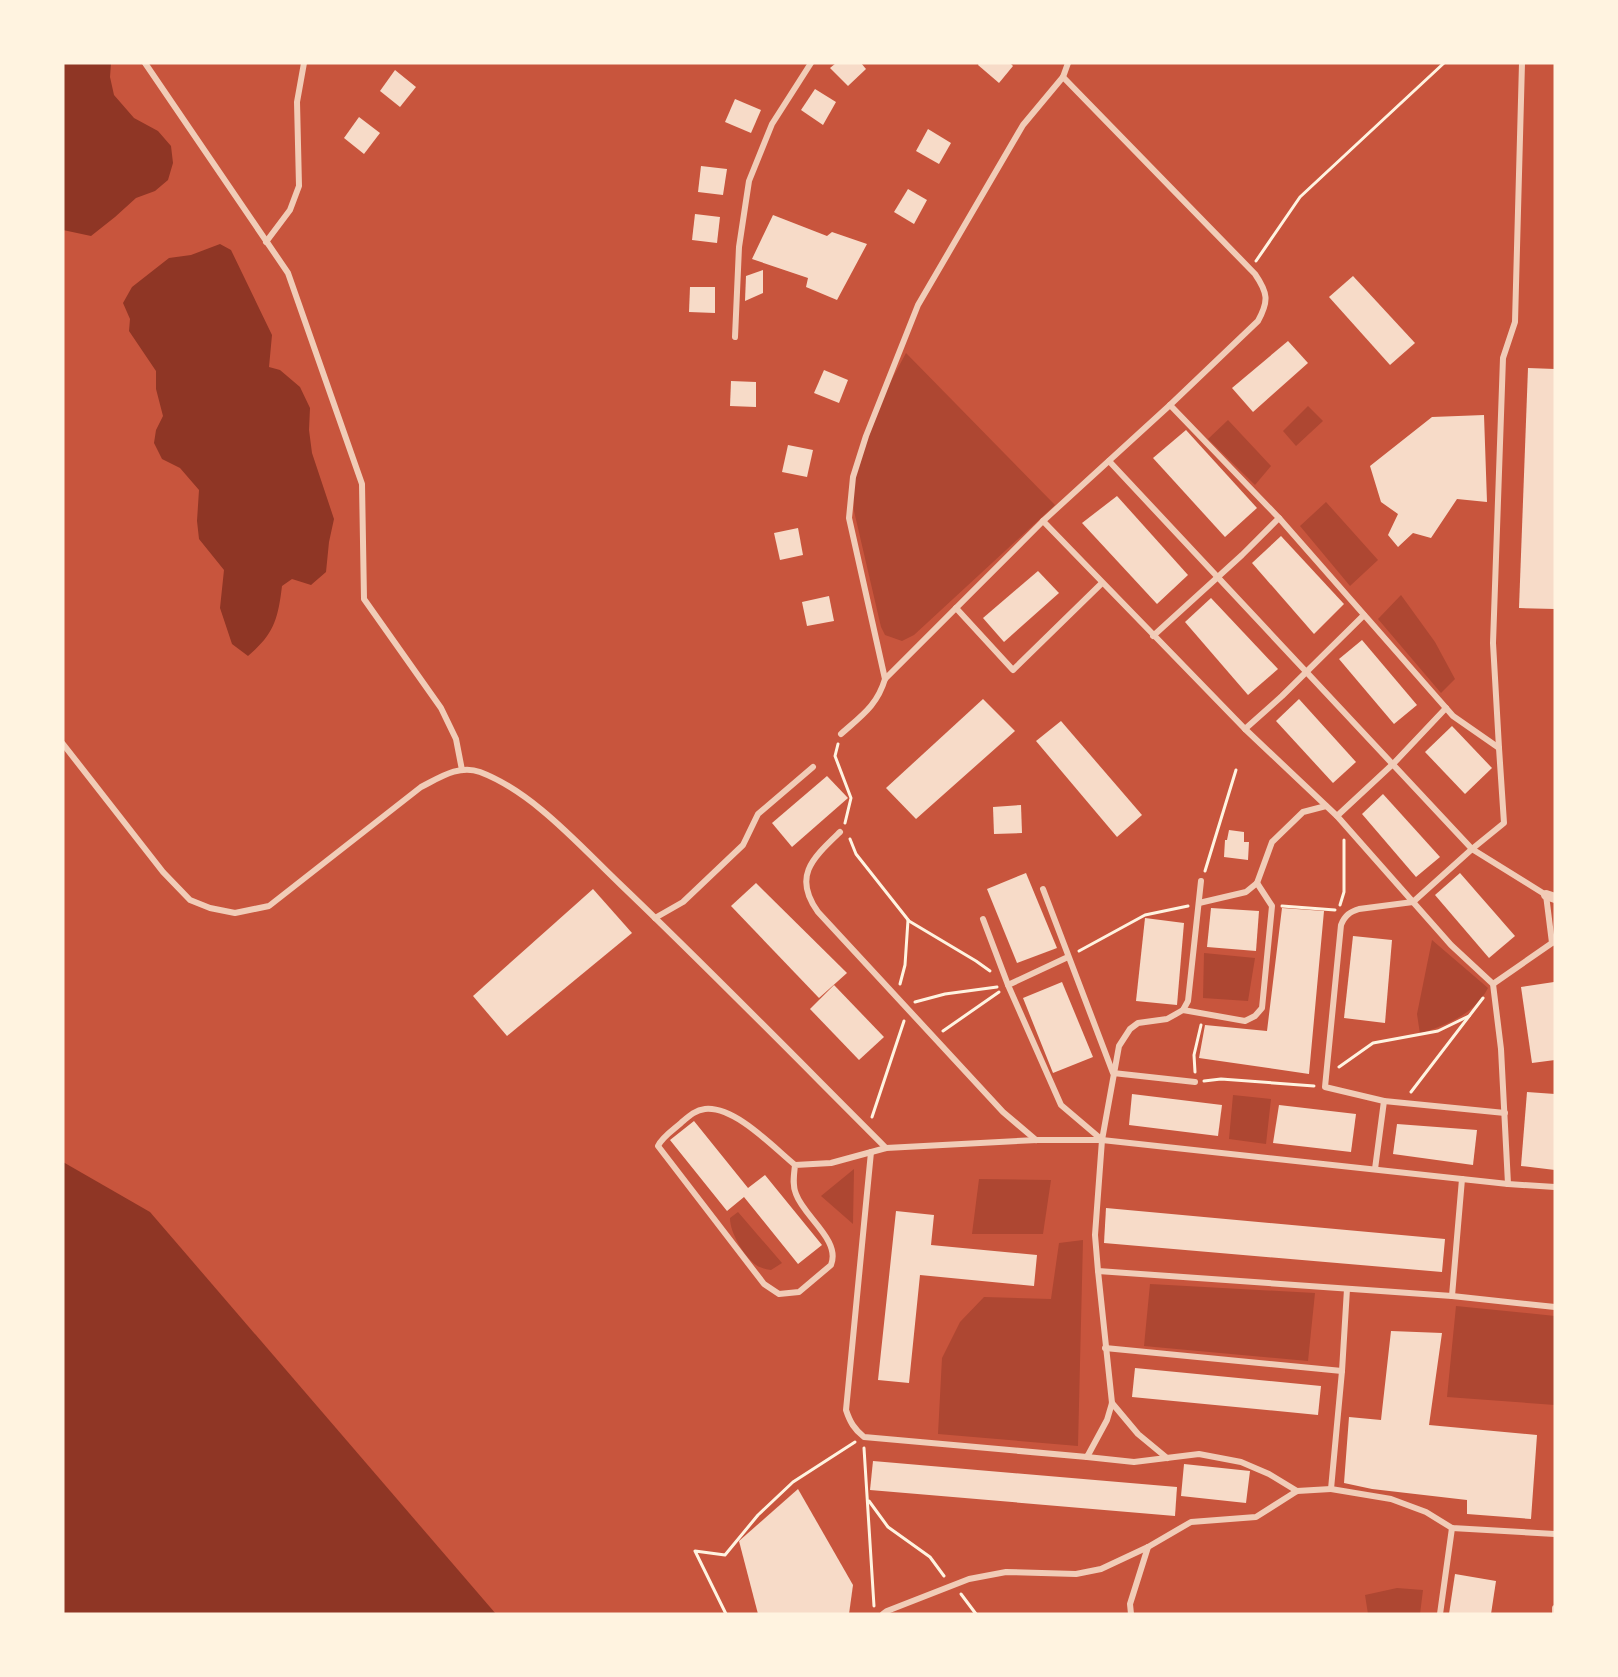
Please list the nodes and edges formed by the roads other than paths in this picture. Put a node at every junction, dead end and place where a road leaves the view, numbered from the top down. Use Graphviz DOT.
graph roads {
  1 [pos="145,63"];
  2 [pos="304,63"];
  3 [pos="811,63"];
  4 [pos="1068,63"];
  5 [pos="1522,63"];
  6 [pos="1064,77"];
  7 [pos="266,242"];
  8 [pos="735,337"];
  9 [pos="1170,405"];
  10 [pos="1109,461"];
  11 [pos="1278,518"];
  12 [pos="1043,521"];
  13 [pos="1217,577"];
  14 [pos="1102,583"];
  15 [pos="956,608"];
  16 [pos="1364,615"];
  17 [pos="1153,636"];
  18 [pos="1306,673"];
  19 [pos="885,679"];
  20 [pos="1446,708"];
  21 [pos="1245,729"];
  22 [pos="841,734"];
  23 [pos="63,744"];
  24 [pos="1498,748"];
  25 [pos="1394,763"];
  26 [pos="813,767"];
  27 [pos="462,770"];
  28 [pos="1326,806"];
  29 [pos="1337,816"];
  30 [pos="840,832"];
  31 [pos="1472,849"];
  32 [pos="1201,881"];
  33 [pos="1257,883"];
  34 [pos="1043,889"];
  35 [pos="1551,897"];
  36 [pos="1413,902"];
  37 [pos="1199,903"];
  38 [pos="655,918"];
  39 [pos="983,919"];
  40 [pos="1554,943"];
  41 [pos="1068,957"];
  42 [pos="1494,984"];
  43 [pos="1008,985"];
  44 [pos="1183,1010"];
  45 [pos="1113,1072"];
  46 [pos="1196,1082"];
  47 [pos="1384,1101"];
  48 [pos="1505,1113"];
  49 [pos="1037,1140"];
  50 [pos="1102,1140"];
  51 [pos="886,1148"];
  52 [pos="871,1152"];
  53 [pos="795,1165"];
  54 [pos="1375,1169"];
  55 [pos="1462,1179"];
  56 [pos="1508,1184"];
  57 [pos="1555,1187"];
  58 [pos="1098,1271"];
  59 [pos="1347,1289"];
  60 [pos="1452,1296"];
  61 [pos="1555,1307"];
  62 [pos="1106,1348"];
  63 [pos="1342,1371"];
  64 [pos="1112,1402"];
  65 [pos="1087,1457"];
  66 [pos="1167,1458"];
  67 [pos="1331,1489"];
  68 [pos="1297,1491"];
  69 [pos="1452,1528"];
  70 [pos="1555,1534"];
  71 [pos="1148,1547"];
  72 [pos="1555,1608"];
  73 [pos="883,1614"];
  74 [pos="1131,1614"];
  75 [pos="1440,1614"];
  76 [pos="1555,1614"];
  1 -- 7 [label="street"];
  2 -- 7 [label="street"];
  3 -- 8 [label="street"];
  4 -- 6 [label="street"];
  5 -- 24 [label="street"];
  6 -- 9 [label="street"];
  6 -- 19 [label="street"];
  7 -- 27 [label="street"];
  9 -- 10 [label="street"];
  9 -- 11 [label="street"];
  10 -- 12 [label="street"];
  10 -- 13 [label="street"];
  11 -- 13 [label="street"];
  11 -- 16 [label="street"];
  12 -- 14 [label="street"];
  12 -- 15 [label="street"];
  13 -- 17 [label="street"];
  13 -- 18 [label="street"];
  14 -- 15 [label="street"];
  14 -- 17 [label="street"];
  15 -- 19 [label="street"];
  16 -- 18 [label="street"];
  16 -- 20 [label="street"];
  17 -- 21 [label="street"];
  18 -- 21 [label="street"];
  18 -- 25 [label="street"];
  19 -- 22 [label="street"];
  20 -- 24 [label="street"];
  20 -- 25 [label="street"];
  21 -- 28 [label="street"];
  23 -- 27 [label="street"];
  24 -- 31 [label="street"];
  25 -- 29 [label="street"];
  25 -- 31 [label="street"];
  26 -- 38 [label="street"];
  27 -- 38 [label="street"];
  28 -- 29 [label="street"];
  28 -- 33 [label="street"];
  29 -- 36 [label="street"];
  30 -- 49 [label="street"];
  31 -- 35 [label="street"];
  31 -- 36 [label="street"];
  32 -- 37 [label="street"];
  33 -- 37 [label="street"];
  33 -- 44 [label="street"];
  34 -- 41 [label="street"];
  35 -- 40 [label="street"];
  36 -- 42 [label="street"];
  36 -- 47 [label="street"];
  37 -- 44 [label="street"];
  38 -- 51 [label="street"];
  39 -- 43 [label="street"];
  40 -- 42 [label="street"];
  41 -- 43 [label="street"];
  41 -- 45 [label="street"];
  42 -- 48 [label="street"];
  43 -- 50 [label="street"];
  44 -- 45 [label="street"];
  45 -- 46 [label="street"];
  45 -- 50 [label="street"];
  47 -- 48 [label="street"];
  47 -- 54 [label="street"];
  48 -- 56 [label="street"];
  49 -- 50 [label="street"];
  49 -- 51 [label="street"];
  50 -- 54 [label="street"];
  50 -- 58 [label="street"];
  51 -- 52 [label="street"];
  52 -- 53 [label="street"];
  52 -- 65 [label="street"];
  53 -- 53 [label="street"];
  54 -- 55 [label="street"];
  55 -- 56 [label="street"];
  55 -- 60 [label="street"];
  56 -- 57 [label="street"];
  58 -- 59 [label="street"];
  58 -- 62 [label="street"];
  59 -- 60 [label="street"];
  59 -- 63 [label="street"];
  60 -- 61 [label="street"];
  62 -- 63 [label="street"];
  62 -- 64 [label="street"];
  63 -- 67 [label="street"];
  64 -- 65 [label="street"];
  64 -- 66 [label="street"];
  65 -- 66 [label="street"];
  66 -- 68 [label="street"];
  67 -- 68 [label="street"];
  67 -- 69 [label="street"];
  68 -- 71 [label="street"];
  69 -- 70 [label="street"];
  69 -- 75 [label="street"];
  71 -- 73 [label="street"];
  71 -- 74 [label="street"];
  72 -- 76 [label="street"];
}
